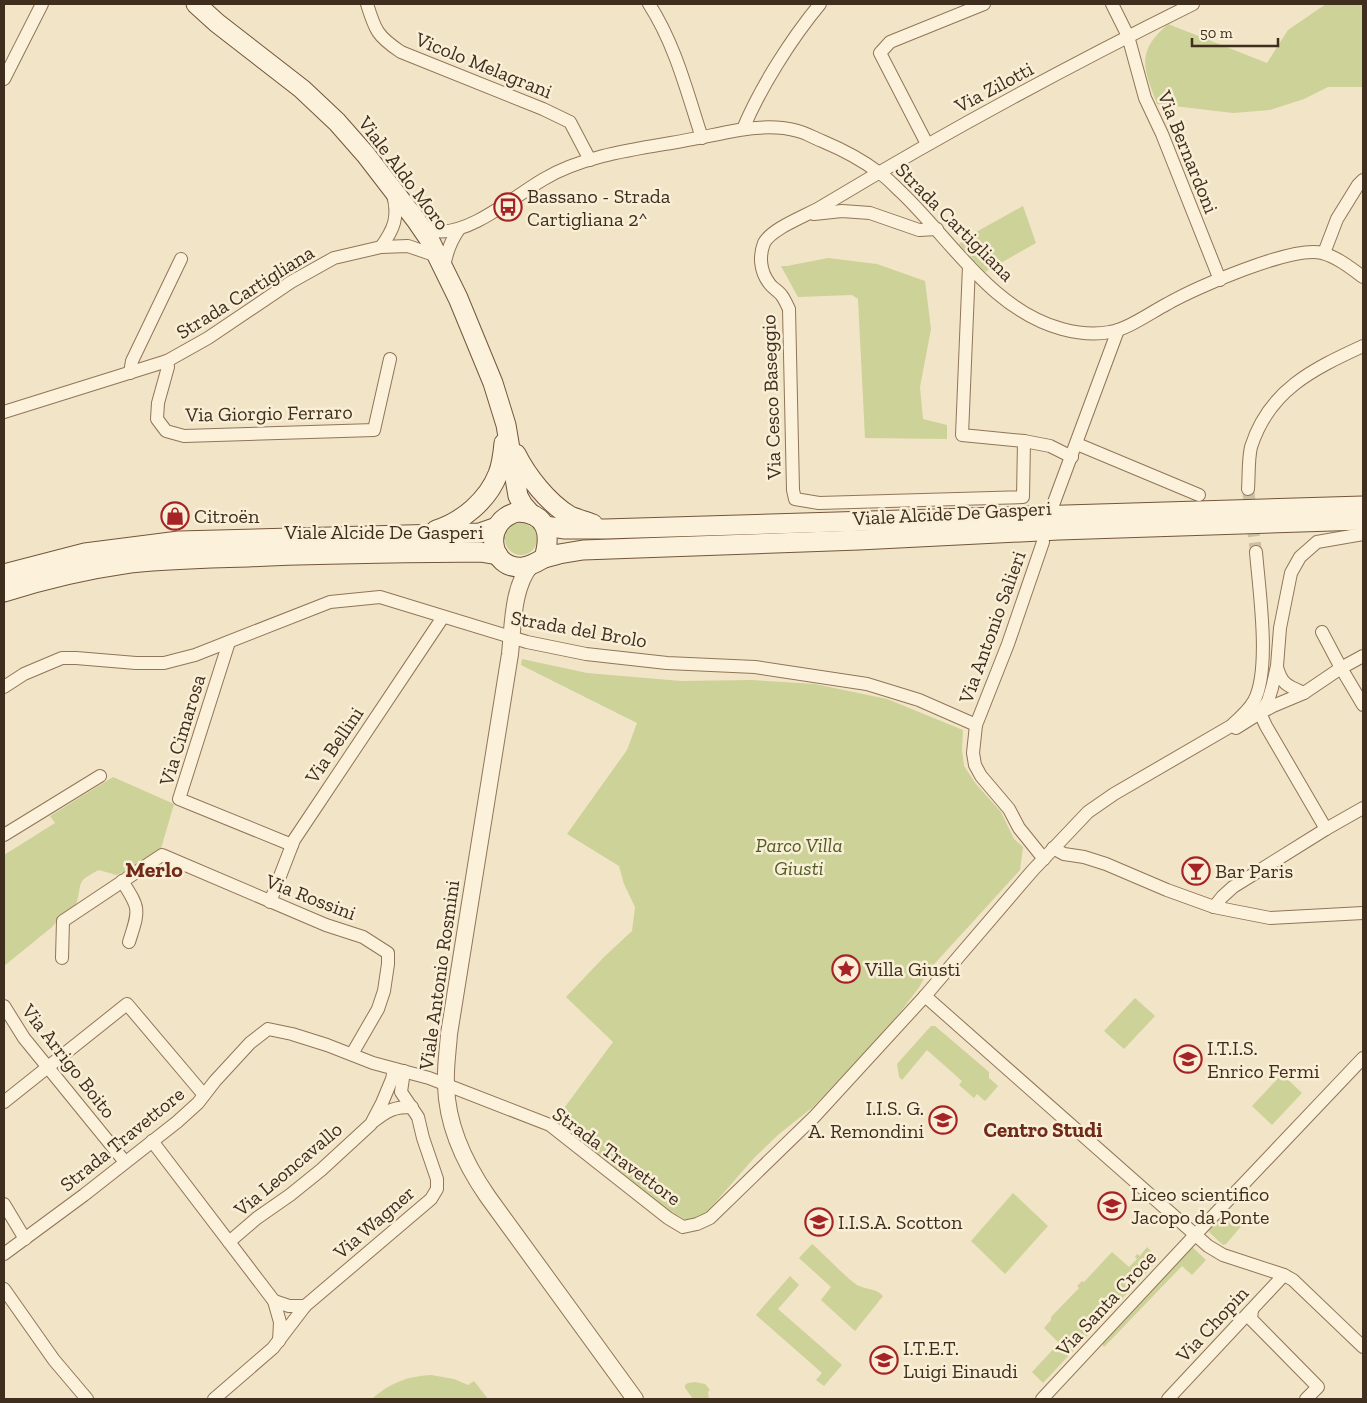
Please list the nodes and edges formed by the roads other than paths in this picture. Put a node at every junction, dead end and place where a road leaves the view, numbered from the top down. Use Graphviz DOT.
graph roads {
  1 [pos="42,4"];
  2 [pos="196,4"];
  3 [pos="366,4"];
  4 [pos="649,4"];
  5 [pos="820,4"];
  6 [pos="984,4"];
  7 [pos="1112,4"];
  8 [pos="1193,4"];
  9 [pos="1128,36"];
  10 [pos="4,79"];
  11 [pos="743,129"];
  12 [pos="702,138"];
  13 [pos="928,144"];
  14 [pos="590,160"];
  15 [pos="879,172"];
  16 [pos="1363,180"];
  17 [pos="391,187"];
  18 [pos="809,214"];
  19 [pos="416,220"];
  20 [pos="459,229"];
  21 [pos="936,230"];
  22 [pos="381,247"];
  23 [pos="1324,253"];
  24 [pos="181,259"];
  25 [pos="441,262"];
  26 [pos="970,266"];
  27 [pos="1363,277"];
  28 [pos="1220,280"];
  29 [pos="1118,330"];
  30 [pos="1363,346"];
  31 [pos="390,359"];
  32 [pos="167,361"];
  33 [pos="130,374"];
  34 [pos="4,412"];
  35 [pos="508,434"];
  36 [pos="1024,441"];
  37 [pos="1077,444"];
  38 [pos="1072,456"];
  39 [pos="516,481"];
  40 [pos="1248,489"];
  41 [pos="1199,495"];
  42 [pos="1053,505"];
  43 [pos="1363,506"];
  44 [pos="538,520"];
  45 [pos="1363,520"];
  46 [pos="501,522"];
  47 [pos="605,529"];
  48 [pos="428,533"];
  49 [pos="1363,534"];
  50 [pos="1042,542"];
  51 [pos="1256,552"];
  52 [pos="501,558"];
  53 [pos="538,562"];
  54 [pos="4,574"];
  55 [pos="4,592"];
  56 [pos="517,593"];
  57 [pos="443,617"];
  58 [pos="1322,632"];
  59 [pos="512,638"];
  60 [pos="229,642"];
  61 [pos="1363,656"];
  62 [pos="1276,666"];
  63 [pos="1341,668"];
  64 [pos="4,686"];
  65 [pos="1304,693"];
  66 [pos="1363,705"];
  67 [pos="1260,713"];
  68 [pos="976,725"];
  69 [pos="100,776"];
  70 [pos="1363,808"];
  71 [pos="1088,812"];
  72 [pos="1326,829"];
  73 [pos="4,835"];
  74 [pos="292,845"];
  75 [pos="1053,848"];
  76 [pos="1044,859"];
  77 [pos="122,881"];
  78 [pos="270,902"];
  79 [pos="1214,906"];
  80 [pos="1363,914"];
  81 [pos="129,942"];
  82 [pos="62,958"];
  83 [pos="925,996"];
  84 [pos="4,1006"];
  85 [pos="352,1054"];
  86 [pos="1363,1058"];
  87 [pos="46,1067"];
  88 [pos="399,1070"];
  89 [pos="446,1084"];
  90 [pos="204,1095"];
  91 [pos="4,1102"];
  92 [pos="412,1107"];
  93 [pos="371,1124"];
  94 [pos="152,1142"];
  95 [pos="124,1162"];
  96 [pos="4,1204"];
  97 [pos="1195,1235"];
  98 [pos="25,1238"];
  99 [pos="229,1242"];
  100 [pos="4,1254"];
  101 [pos="1284,1275"];
  102 [pos="4,1289"];
  103 [pos="274,1301"];
  104 [pos="305,1306"];
  105 [pos="1252,1310"];
  106 [pos="279,1341"];
  107 [pos="1363,1347"];
  108 [pos="87,1399"];
  109 [pos="214,1399"];
  110 [pos="635,1399"];
  111 [pos="1042,1399"];
  112 [pos="1168,1399"];
  113 [pos="1306,1399"];
  1 -- 10 [label="street"];
  2 -- 17 [label="main road, Viale Aldo Moro"];
  3 -- 14 [label="street, Vicolo Melagrani"];
  4 -- 12 [label="street"];
  5 -- 11 [label="street"];
  6 -- 13 [label="street"];
  7 -- 9 [label="street"];
  8 -- 9 [label="street, Via Zilotti"];
  9 -- 13 [label="street, Via Zilotti"];
  9 -- 28 [label="street, Via Bernardoni"];
  11 -- 12 [label="street, Strada Cartigliana"];
  11 -- 15 [label="street, Strada Cartigliana"];
  12 -- 14 [label="street, Strada Cartigliana"];
  13 -- 15 [label="street, Via Zilotti"];
  14 -- 20 [label="street, Strada Cartigliana"];
  15 -- 18 [label="street, Via Cesco Baseggio"];
  15 -- 21 [label="street, Strada Cartigliana"];
  16 -- 23 [label="street"];
  17 -- 19 [label="main road, Viale Aldo Moro"];
  17 -- 22 [label="street"];
  18 -- 21 [label="street"];
  18 -- 36 [label="street, Via Cesco Baseggio"];
  19 -- 20 [label="street, Strada Cartigliana"];
  19 -- 25 [label="main road, Viale Aldo Moro"];
  20 -- 25 [label="street"];
  21 -- 26 [label="street, Strada Cartigliana"];
  22 -- 25 [label="street, Strada Cartigliana"];
  22 -- 32 [label="street, Strada Cartigliana"];
  23 -- 27 [label="street, Strada Cartigliana"];
  23 -- 28 [label="street, Strada Cartigliana"];
  24 -- 33 [label="street, Strada Cartigliana"];
  25 -- 35 [label="main road, Viale Aldo Moro"];
  26 -- 29 [label="street, Strada Cartigliana"];
  26 -- 36 [label="street"];
  28 -- 29 [label="street, Strada Cartigliana"];
  29 -- 37 [label="street"];
  30 -- 40 [label="street"];
  31 -- 32 [label="street, Via Giorgio Ferraro"];
  32 -- 33 [label="street, Strada Cartigliana"];
  33 -- 34 [label="street, Strada Cartigliana"];
  35 -- 39 [label="main road, Viale Aldo Moro"];
  35 -- 47 [label="main road"];
  35 -- 48 [label="main road"];
  36 -- 38 [label="street"];
  37 -- 38 [label="street"];
  37 -- 41 [label="street"];
  38 -- 42 [label="street"];
  39 -- 44 [label="main road, Viale Aldo Moro"];
  39 -- 46 [label="main road, Viale Aldo Moro"];
  43 -- 47 [label="main road, Viale Alcide De Gasperi"];
  44 -- 46 [label="main road, Viale Alcide De Gasperi"];
  44 -- 47 [label="main road, Viale Alcide De Gasperi"];
  44 -- 53 [label="main road"];
  45 -- 53 [label="main road, Viale Alcide De Gasperi"];
  46 -- 48 [label="main road, Viale Alcide De Gasperi"];
  46 -- 52 [label="main road, Viale Alcide De Gasperi"];
  48 -- 54 [label="main road, Viale Alcide De Gasperi"];
  49 -- 62 [label="street"];
  50 -- 68 [label="street, Via Antonio Salieri"];
  51 -- 71 [label="street"];
  52 -- 53 [label="main road, Viale Alcide De Gasperi"];
  52 -- 55 [label="main road, Viale Alcide De Gasperi"];
  52 -- 56 [label="street, Viale Antonio Rosmini"];
  53 -- 56 [label="street, Viale Antonio Rosmini"];
  56 -- 59 [label="street, Viale Antonio Rosmini"];
  57 -- 59 [label="street, Strada del Brolo"];
  57 -- 60 [label="street, Strada del Brolo"];
  57 -- 74 [label="street, Via Bellini"];
  58 -- 63 [label="street"];
  59 -- 68 [label="street, Strada del Brolo"];
  59 -- 89 [label="street, Viale Antonio Rosmini"];
  60 -- 64 [label="street, Strada del Brolo"];
  60 -- 74 [label="street, Via Cimarosa"];
  61 -- 63 [label="street"];
  62 -- 65 [label="street"];
  62 -- 67 [label="street"];
  63 -- 65 [label="street"];
  63 -- 66 [label="street"];
  65 -- 67 [label="street"];
  67 -- 71 [label="street"];
  67 -- 72 [label="street"];
  68 -- 76 [label="street"];
  69 -- 73 [label="street"];
  70 -- 72 [label="street"];
  71 -- 75 [label="street, Strada Travettore"];
  72 -- 79 [label="street"];
  74 -- 78 [label="street, Via Bellini"];
  75 -- 76 [label="street, Strada Travettore"];
  75 -- 79 [label="street"];
  76 -- 83 [label="street, Strada Travettore"];
  77 -- 78 [label="street, Via Rossini"];
  77 -- 81 [label="street"];
  77 -- 82 [label="street, Via Rossini"];
  78 -- 85 [label="street, Via Rossini"];
  79 -- 80 [label="street"];
  83 -- 89 [label="street, Strada Travettore"];
  83 -- 97 [label="street"];
  84 -- 87 [label="street, Via Arrigo Boito"];
  85 -- 88 [label="street, Strada Travettore"];
  85 -- 90 [label="street, Strada Travettore"];
  86 -- 97 [label="street, Via Santa Croce"];
  87 -- 90 [label="street"];
  87 -- 91 [label="street"];
  87 -- 95 [label="street, Via Arrigo Boito"];
  88 -- 89 [label="street, Strada Travettore"];
  88 -- 92 [label="street, Via Wagner"];
  88 -- 93 [label="street, Via Leoncavallo"];
  89 -- 110 [label="street, Viale Antonio Rosmini"];
  90 -- 94 [label="street, Strada Travettore"];
  92 -- 93 [label="street, Via Leoncavallo"];
  92 -- 104 [label="street, Via Wagner"];
  93 -- 99 [label="street, Via Leoncavallo"];
  94 -- 95 [label="street, Strada Travettore"];
  94 -- 99 [label="street, Via Leoncavallo"];
  95 -- 98 [label="street, Strada Travettore"];
  96 -- 98 [label="street"];
  97 -- 101 [label="street"];
  97 -- 111 [label="street, Via Santa Croce"];
  98 -- 100 [label="street, Strada Travettore"];
  99 -- 103 [label="street, Via Leoncavallo"];
  101 -- 105 [label="street, Via Chopin"];
  101 -- 107 [label="street"];
  102 -- 108 [label="street"];
  103 -- 104 [label="street"];
  103 -- 106 [label="street, Via Leoncavallo"];
  104 -- 106 [label="street, Via Wagner"];
  105 -- 112 [label="street, Via Chopin"];
  105 -- 113 [label="street"];
  106 -- 109 [label="street, Via Wagner"];
}
